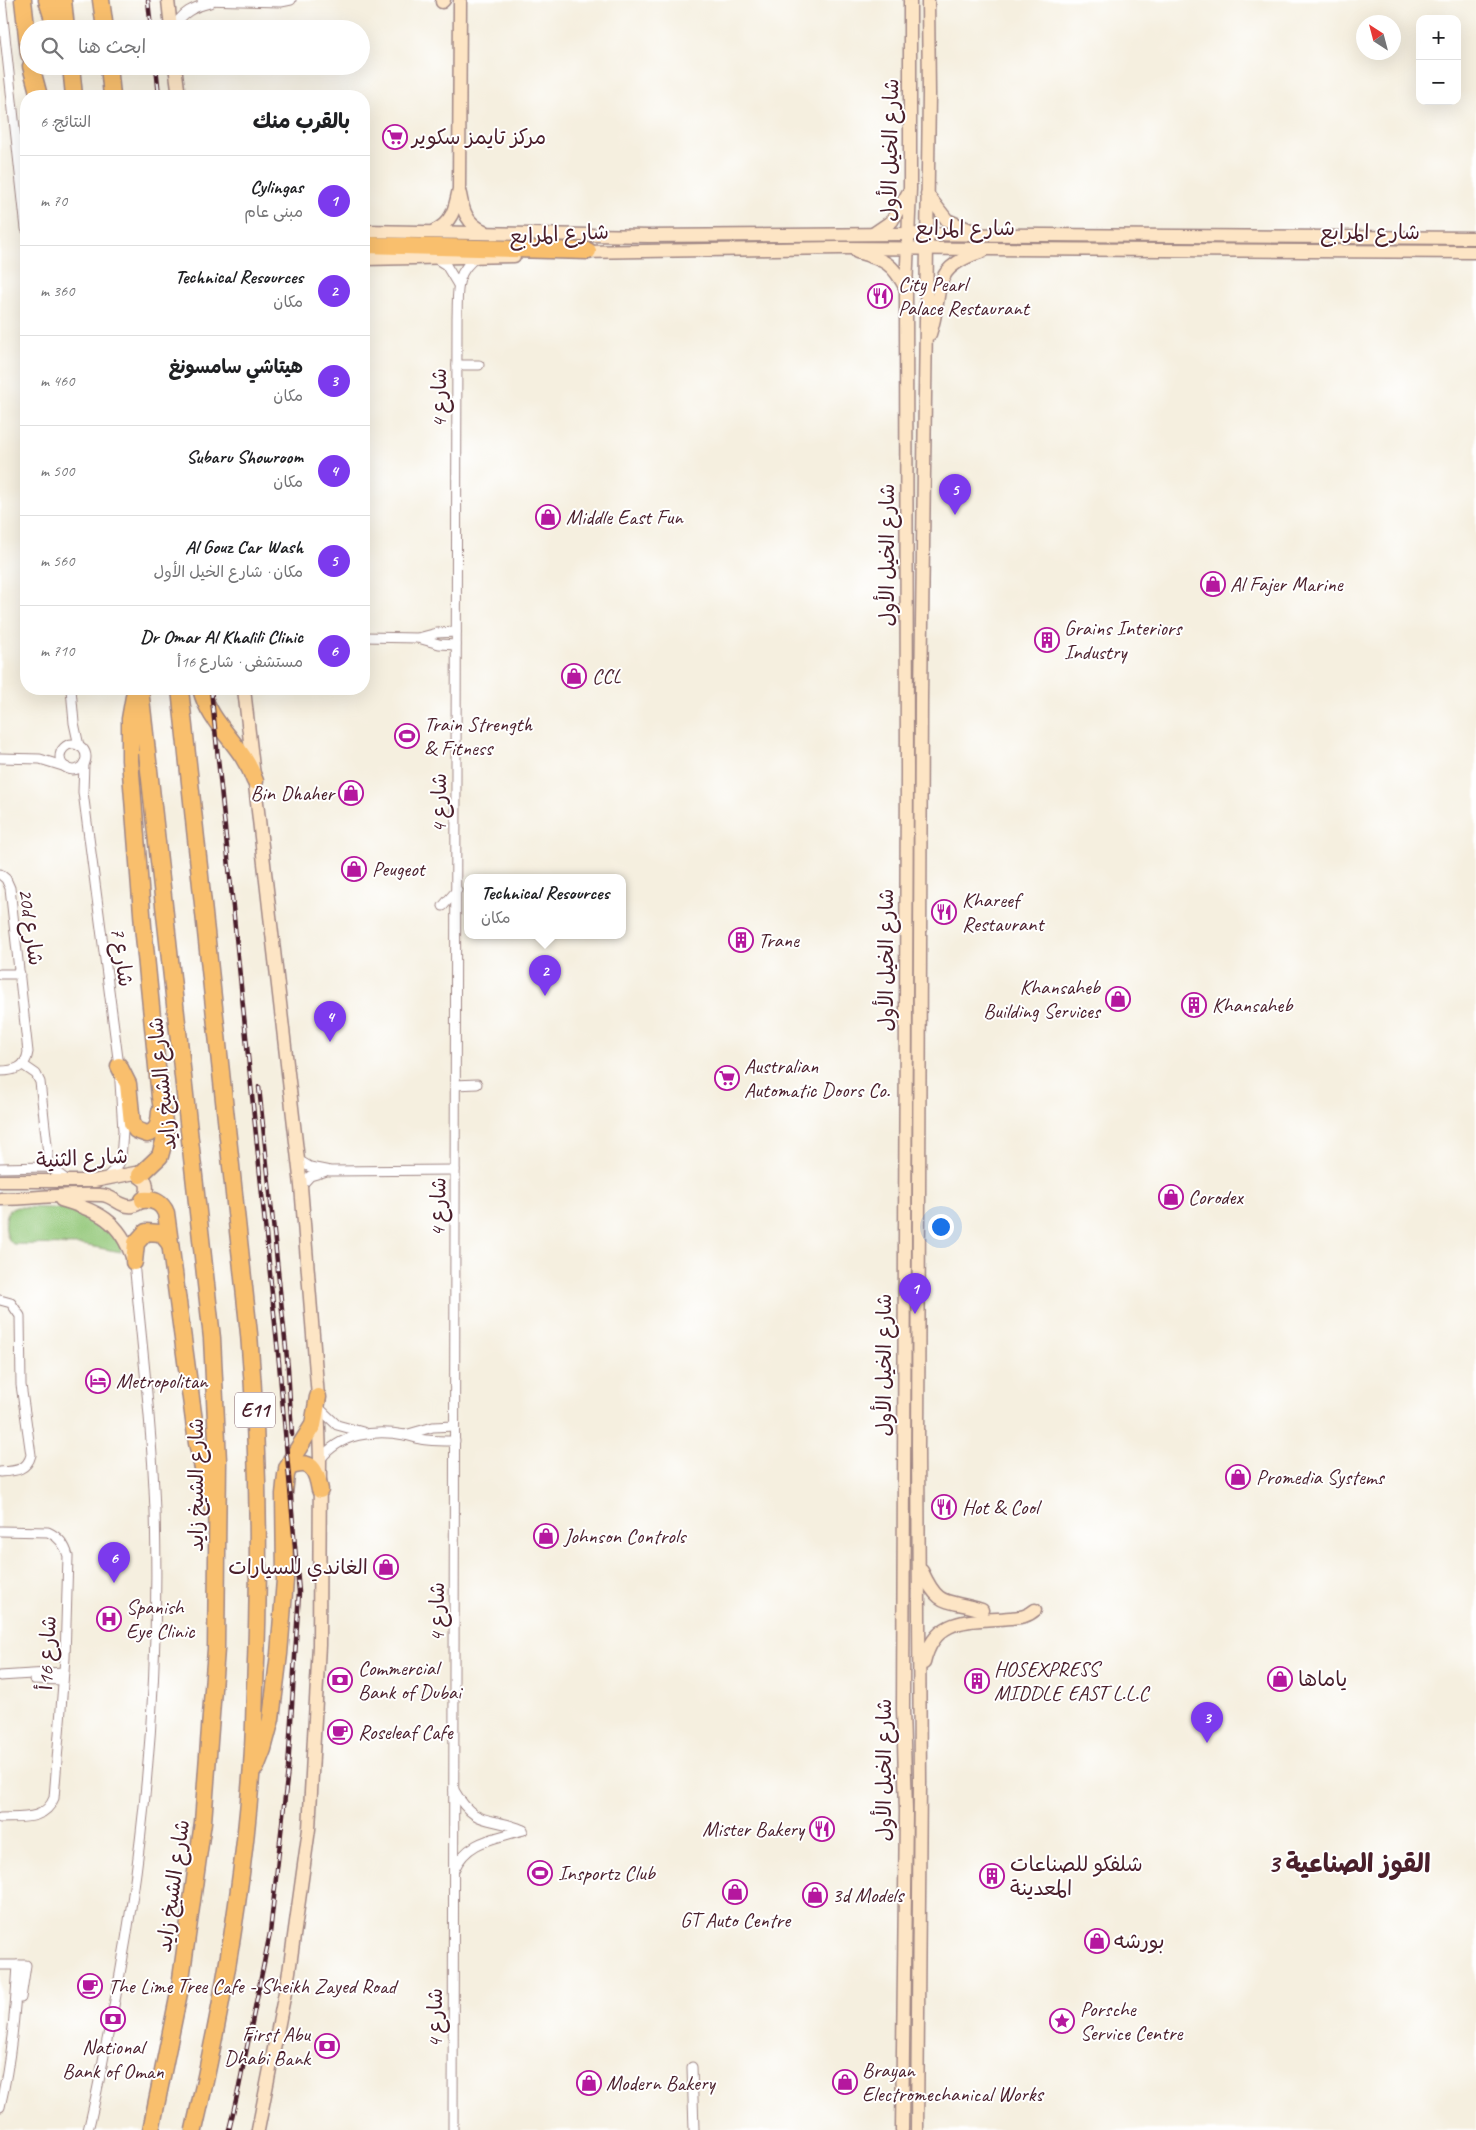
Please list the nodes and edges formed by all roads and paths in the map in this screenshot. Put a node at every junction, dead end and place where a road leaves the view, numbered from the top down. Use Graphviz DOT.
graph roads {
  1 [pos="1,0"];
  2 [pos="23,0"];
  3 [pos="47,0"];
  4 [pos="63,0"];
  5 [pos="101,0"];
  6 [pos="168,0"];
  7 [pos="202,0"];
  8 [pos="291,0"];
  9 [pos="460,0"];
  10 [pos="910,0"];
  11 [pos="928,0"];
  12 [pos="218,2"];
  13 [pos="25,20"];
  14 [pos="53,20"];
  15 [pos="65,20"];
  16 [pos="103,20"];
  17 [pos="171,20"];
  18 [pos="179,20"];
  19 [pos="33,75"];
  20 [pos="71,75"];
  21 [pos="110,75"];
  22 [pos="177,75"];
  23 [pos="37,90"];
  24 [pos="73,90"];
  25 [pos="111,90"];
  26 [pos="178,90"];
  27 [pos="20,174"];
  28 [pos="459,189"];
  29 [pos="910,189"];
  30 [pos="927,194"];
  31 [pos="370,231"];
  32 [pos="434,231"];
  33 [pos="490,232"];
  34 [pos="872,234"];
  35 [pos="908,235"];
  36 [pos="982,235"];
  37 [pos="1476,238"];
  38 [pos="926,241"];
  39 [pos="370,245"];
  40 [pos="840,248"];
  41 [pos="908,248"];
  42 [pos="993,248"];
  43 [pos="588,251"];
  44 [pos="1476,252"];
  45 [pos="478,257"];
  46 [pos="434,258"];
  47 [pos="370,259"];
  48 [pos="458,285"];
  49 [pos="906,290"];
  50 [pos="926,343"];
  51 [pos="457,365"];
  52 [pos="479,365"];
  53 [pos="456,632"];
  54 [pos="370,637"];
  55 [pos="418,638"];
  56 [pos="456,645"];
  57 [pos="71,695"];
  58 [pos="135,695"];
  59 [pos="141,695"];
  60 [pos="181,695"];
  61 [pos="203,695"];
  62 [pos="245,695"];
  63 [pos="73,716"];
  64 [pos="79,746"];
  65 [pos="63,748"];
  66 [pos="0,758"];
  67 [pos="40,759"];
  68 [pos="84,763"];
  69 [pos="68,768"];
  70 [pos="255,781"];
  71 [pos="83,792"];
  72 [pos="0,874"];
  73 [pos="457,890"];
  74 [pos="443,906"];
  75 [pos="0,969"];
  76 [pos="20,971"];
  77 [pos="0,974"];
  78 [pos="23,1065"];
  79 [pos="119,1066"];
  80 [pos="0,1071"];
  81 [pos="477,1084"];
  82 [pos="456,1085"];
  83 [pos="160,1097"];
  84 [pos="298,1160"];
  85 [pos="46,1167"];
  86 [pos="0,1168"];
  87 [pos="330,1170"];
  88 [pos="456,1170"];
  89 [pos="140,1175"];
  90 [pos="104,1180"];
  91 [pos="0,1181"];
  92 [pos="68,1181"];
  93 [pos="301,1186"];
  94 [pos="54,1198"];
  95 [pos="0,1199"];
  96 [pos="143,1200"];
  97 [pos="170,1244"];
  98 [pos="134,1262"];
  99 [pos="0,1300"];
  100 [pos="319,1403"];
  101 [pos="454,1426"];
  102 [pos="369,1434"];
  103 [pos="404,1435"];
  104 [pos="454,1441"];
  105 [pos="320,1460"];
  106 [pos="287,1468"];
  107 [pos="0,1472"];
  108 [pos="320,1490"];
  109 [pos="218,1523"];
  110 [pos="0,1531"];
  111 [pos="919,1566"];
  112 [pos="982,1610"];
  113 [pos="1035,1610"];
  114 [pos="3,1676"];
  115 [pos="63,1676"];
  116 [pos="920,1683"];
  117 [pos="251,1776"];
  118 [pos="453,1789"];
  119 [pos="0,1818"];
  120 [pos="453,1872"];
  121 [pos="0,1965"];
  122 [pos="692,2067"];
  123 [pos="0,2106"];
  124 [pos="88,2130"];
  125 [pos="151,2130"];
  126 [pos="194,2130"];
  127 [pos="258,2130"];
  128 [pos="453,2130"];
  129 [pos="694,2130"];
  130 [pos="902,2130"];
  131 [pos="917,2130"];
  1 -- 27 [label="street"];
  2 -- 13 [label="highway"];
  3 -- 14 [label="highway"];
  4 -- 15 [label="highway"];
  5 -- 16 [label="highway"];
  6 -- 17 [label="main road"];
  7 -- 12 [label="street"];
  8 -- 12 [label="street"];
  9 -- 28 [label="main road"];
  10 -- 29 [label="main road, شارع الخيل الأول"];
  11 -- 30 [label="main road, شارع الخيل الأول"];
  12 -- 18 [label="street"];
  19 -- 23 [label="highway"];
  20 -- 24 [label="highway"];
  21 -- 25 [label="highway"];
  22 -- 26 [label="main road"];
  28 -- 32 [label="main road"];
  28 -- 33 [label="main road"];
  29 -- 34 [label="main road"];
  29 -- 35 [label="main road, شارع الخيل الأول"];
  30 -- 36 [label="main road"];
  30 -- 38 [label="main road, شارع الخيل الأول"];
  31 -- 32 [label="main road, شارع المرابع"];
  32 -- 33 [label="main road, شارع المرابع"];
  33 -- 34 [label="main road, شارع المرابع"];
  34 -- 35 [label="main road, شارع المرابع"];
  35 -- 38 [label="main road, شارع المرابع"];
  35 -- 41 [label="main road, شارع الخيل الأول"];
  36 -- 37 [label="main road, شارع المرابع"];
  36 -- 38 [label="main road, شارع المرابع"];
  38 -- 41 [label="main road, شارع المرابع"];
  38 -- 42 [label="main road, شارع المرابع"];
  38 -- 50 [label="main road, شارع الخيل الأول"];
  39 -- 43 [label="highway"];
  40 -- 41 [label="main road, شارع المرابع"];
  40 -- 43 [label="main road, شارع المرابع"];
  40 -- 49 [label="main road"];
  41 -- 49 [label="main road, شارع الخيل الأول"];
  42 -- 44 [label="main road, شارع المرابع"];
  42 -- 50 [label="main road"];
  43 -- 45 [label="main road, شارع المرابع"];
  45 -- 46 [label="main road, شارع المرابع"];
  45 -- 48 [label="street, شارع 4"];
  46 -- 47 [label="main road, شارع المرابع"];
  46 -- 48 [label="street"];
  48 -- 51 [label="street, شارع 4"];
  49 -- 130 [label="main road, شارع الخيل الأول"];
  50 -- 111 [label="main road, شارع الخيل الأول"];
  51 -- 52 [label="street"];
  51 -- 53 [label="street, شارع 4"];
  53 -- 55 [label="street"];
  53 -- 56 [label="street, شارع 4"];
  54 -- 55 [label="street"];
  55 -- 56 [label="street"];
  56 -- 73 [label="street, شارع 4"];
  57 -- 63 [label="street"];
  58 -- 83 [label="highway"];
  59 -- 109 [label="highway, شارع الشيخ زايد / E11"];
  60 -- 117 [label="highway, E11"];
  61 -- 70 [label="highway"];
  62 -- 70 [label="main road"];
  63 -- 64 [label="street"];
  63 -- 65 [label="street"];
  64 -- 65 [label="street"];
  64 -- 68 [label="street"];
  65 -- 67 [label="street"];
  65 -- 69 [label="street"];
  66 -- 67 [label="street"];
  67 -- 69 [label="street"];
  68 -- 69 [label="street"];
  68 -- 71 [label="street, شارع 7"];
  69 -- 71 [label="street, شارع 7"];
  70 -- 84 [label="main road"];
  71 -- 79 [label="street, شارع 7"];
  72 -- 76 [label="street, 20d شارع"];
  73 -- 74 [label="street"];
  73 -- 82 [label="street, شارع 4"];
  75 -- 76 [label="street"];
  76 -- 77 [label="street"];
  76 -- 78 [label="street, 20d شارع"];
  78 -- 80 [label="street"];
  78 -- 85 [label="street"];
  79 -- 83 [label="highway"];
  79 -- 90 [label="street, شارع 7"];
  81 -- 82 [label="street"];
  82 -- 88 [label="street, شارع 4"];
  83 -- 89 [label="highway"];
  84 -- 87 [label="street"];
  84 -- 93 [label="main road"];
  85 -- 86 [label="street"];
  85 -- 92 [label="street"];
  87 -- 88 [label="street"];
  87 -- 93 [label="street"];
  88 -- 101 [label="street, شارع 4"];
  89 -- 90 [label="main road, شارع الثنية"];
  89 -- 96 [label="main road, شارع الثنية"];
  90 -- 92 [label="main road, شارع الثنية"];
  91 -- 92 [label="main road, شارع الثنية"];
  93 -- 100 [label="main road"];
  94 -- 95 [label="main road, شارع الثنية"];
  94 -- 96 [label="main road, شارع الثنية"];
  94 -- 98 [label="main road"];
  96 -- 97 [label="highway"];
  97 -- 98 [label="highway"];
  97 -- 109 [label="highway"];
  98 -- 124 [label="street"];
  99 -- 107 [label="street"];
  100 -- 102 [label="street"];
  100 -- 105 [label="main road"];
  100 -- 106 [label="highway"];
  101 -- 103 [label="street"];
  101 -- 104 [label="street, شارع 4"];
  102 -- 103 [label="street"];
  102 -- 105 [label="street"];
  103 -- 104 [label="street"];
  104 -- 118 [label="street, شارع 4"];
  105 -- 108 [label="main road"];
  106 -- 108 [label="highway"];
  106 -- 117 [label="highway"];
  108 -- 127 [label="main road"];
  109 -- 125 [label="highway, شارع الشيخ زايد / E11"];
  110 -- 115 [label="street, شارع 16أ"];
  111 -- 112 [label="main road"];
  111 -- 116 [label="main road, شارع الخيل الأول"];
  113 -- 116 [label="main road"];
  114 -- 115 [label="street"];
  115 -- 119 [label="street, شارع 16أ"];
  116 -- 131 [label="main road, شارع الخيل الأول"];
  117 -- 126 [label="highway, E11"];
  118 -- 120 [label="street, شارع 4"];
  118 -- 120 [label="street"];
  120 -- 128 [label="street, شارع 4"];
  121 -- 123 [label="street"];
  122 -- 129 [label="street"];
}
